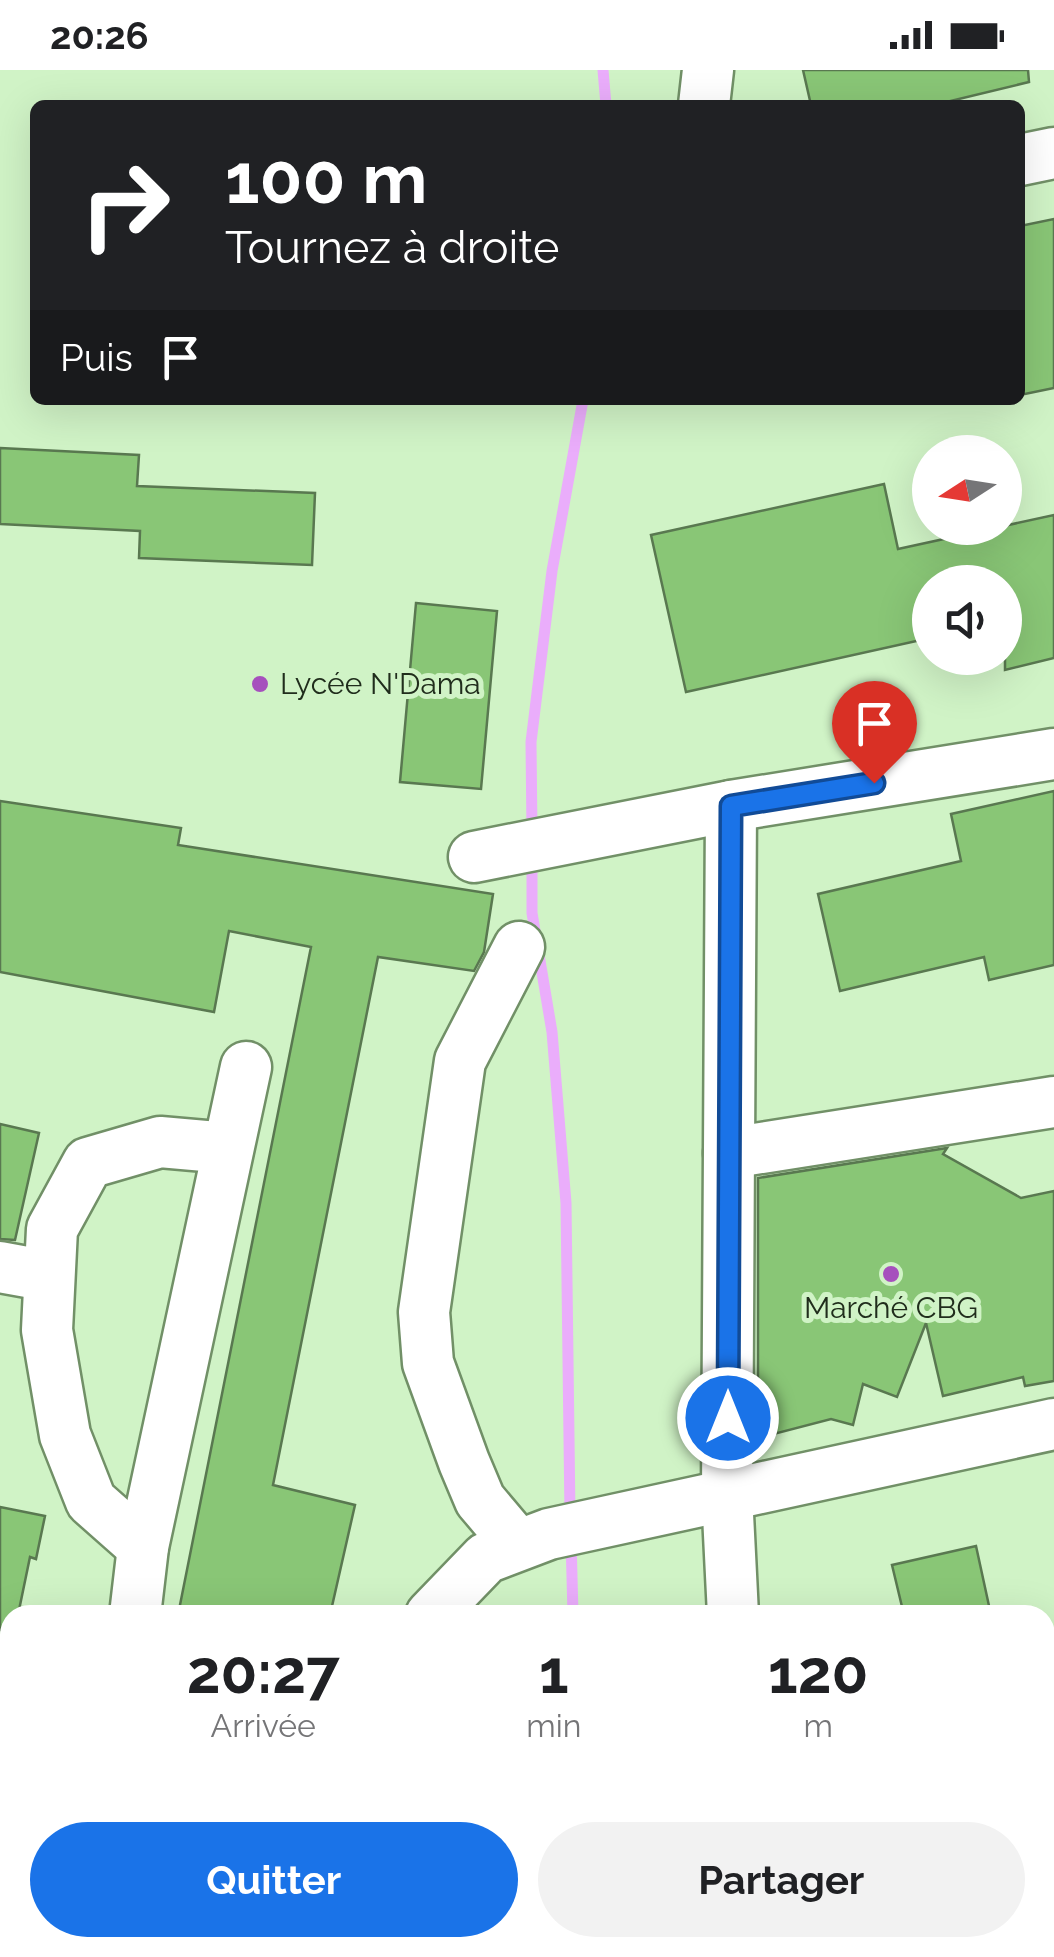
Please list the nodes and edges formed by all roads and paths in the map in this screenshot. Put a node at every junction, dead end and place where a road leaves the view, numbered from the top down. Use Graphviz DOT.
graph roads {
  1 [pos="708,70"];
  2 [pos="705,100"];
  3 [pos="1054,153"];
  4 [pos="1025,159"];
  5 [pos="1054,754"];
  6 [pos="714,810"];
  7 [pos="497,853"];
  8 [pos="520,947"];
  9 [pos="246,1067"];
  10 [pos="1054,1102"];
  11 [pos="228,1148"];
  12 [pos="729,1154"];
  13 [pos="0,1267"];
  14 [pos="49,1276"];
  15 [pos="1054,1424"];
  16 [pos="712,1497"];
  17 [pos="534,1539"];
  18 [pos="143,1546"];
  19 [pos="136,1605"];
  20 [pos="441,1605"];
  21 [pos="732,1605"];
  1 -- 2 [label="street"];
  3 -- 4 [label="street"];
  5 -- 6 [label="street"];
  6 -- 7 [label="street"];
  6 -- 12 [label="street"];
  8 -- 17 [label="street"];
  9 -- 11 [label="street"];
  10 -- 12 [label="street"];
  11 -- 14 [label="street"];
  11 -- 18 [label="street"];
  12 -- 16 [label="street"];
  13 -- 14 [label="street"];
  14 -- 18 [label="street"];
  15 -- 16 [label="street"];
  16 -- 17 [label="street"];
  16 -- 21 [label="street"];
  17 -- 20 [label="street"];
  18 -- 19 [label="street"];
}
